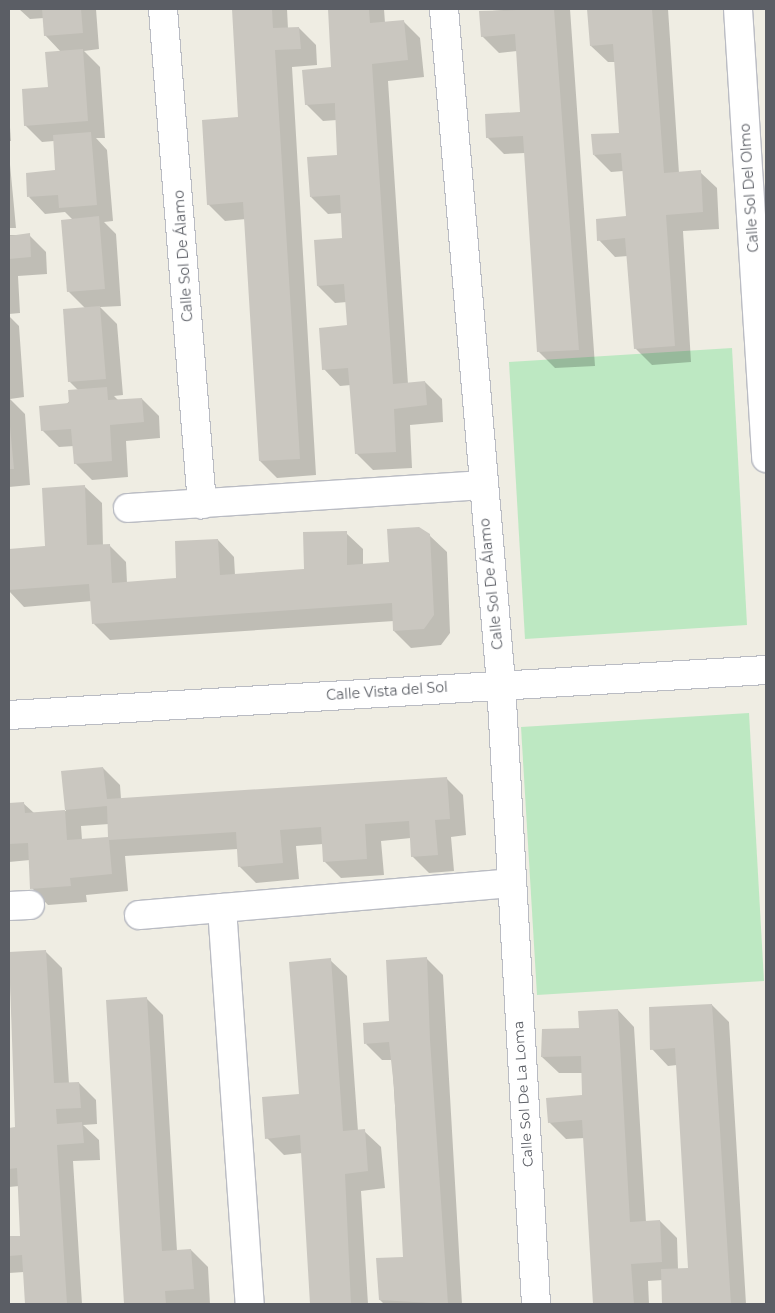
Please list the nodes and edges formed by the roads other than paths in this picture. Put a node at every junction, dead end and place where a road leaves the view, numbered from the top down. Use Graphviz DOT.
graph roads {
  1 [pos="163,9"];
  2 [pos="444,9"];
  3 [pos="738,9"];
  4 [pos="766,458"];
  5 [pos="481,484"];
  6 [pos="202,504"];
  7 [pos="128,508"];
  8 [pos="766,670"];
  9 [pos="501,684"];
  10 [pos="9,715"];
  11 [pos="509,883"];
  12 [pos="222,908"];
  13 [pos="139,915"];
  14 [pos="250,1304"];
  15 [pos="536,1304"];
  1 -- 6 [label="street, Calle Sol De Álamo"];
  2 -- 5 [label="street, Calle Sol De Álamo"];
  3 -- 4 [label="street, Calle Sol Del Olmo"];
  5 -- 6 [label="street"];
  5 -- 9 [label="street, Calle Sol De Álamo"];
  6 -- 7 [label="street"];
  8 -- 9 [label="street, Calle Vista del Sol"];
  9 -- 10 [label="street, Calle Vista del Sol"];
  9 -- 11 [label="street, Calle Sol De La Loma"];
  11 -- 12 [label="street"];
  11 -- 15 [label="street, Calle Sol De La Loma"];
  12 -- 13 [label="street"];
  12 -- 14 [label="street"];
}
